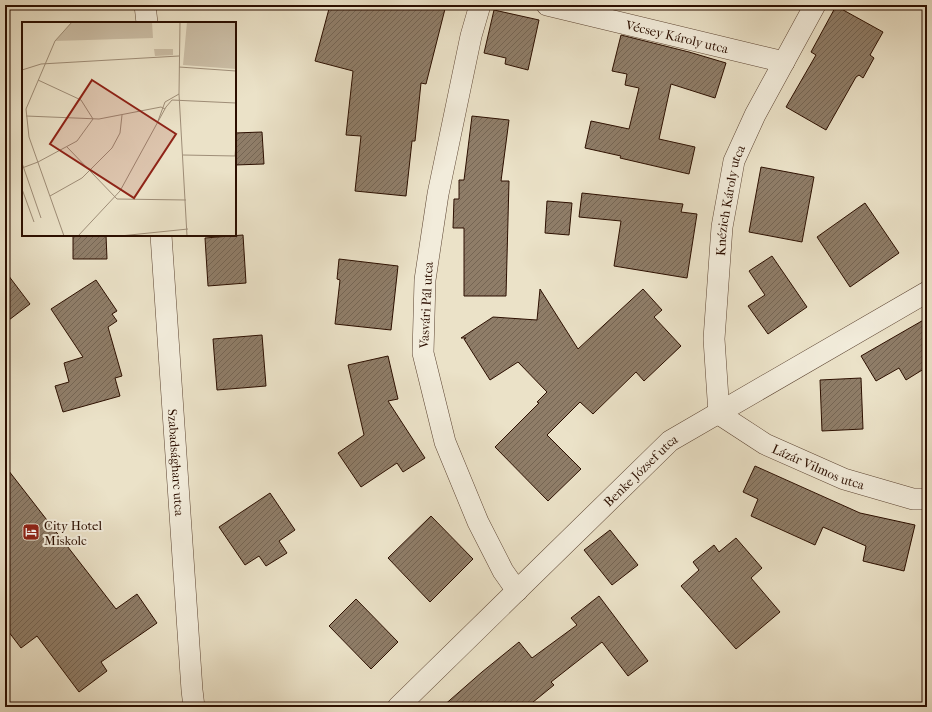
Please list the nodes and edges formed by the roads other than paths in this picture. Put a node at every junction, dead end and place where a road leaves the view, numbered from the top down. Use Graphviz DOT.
graph roads {
  1 [pos="145,5"];
  2 [pos="480,5"];
  3 [pos="547,5"];
  4 [pos="815,5"];
  5 [pos="146,22"];
  6 [pos="784,62"];
  7 [pos="161,236"];
  8 [pos="927,292"];
  9 [pos="719,414"];
  10 [pos="927,499"];
  11 [pos="517,591"];
  12 [pos="195,701"];
  13 [pos="398,707"];
  1 -- 5 [label="street"];
  2 -- 11 [label="street, Vasvári Pál utca"];
  3 -- 6 [label="street, Vécsey Károly utca"];
  4 -- 6 [label="street, Knézich Károly utca"];
  6 -- 9 [label="street, Knézich Károly utca"];
  7 -- 12 [label="street, Szabadságharc utca"];
  8 -- 9 [label="street, Benke József utca"];
  9 -- 10 [label="street, Lázár Vilmos utca"];
  9 -- 11 [label="street, Benke József utca"];
  11 -- 13 [label="street, Benke József utca"];
}
